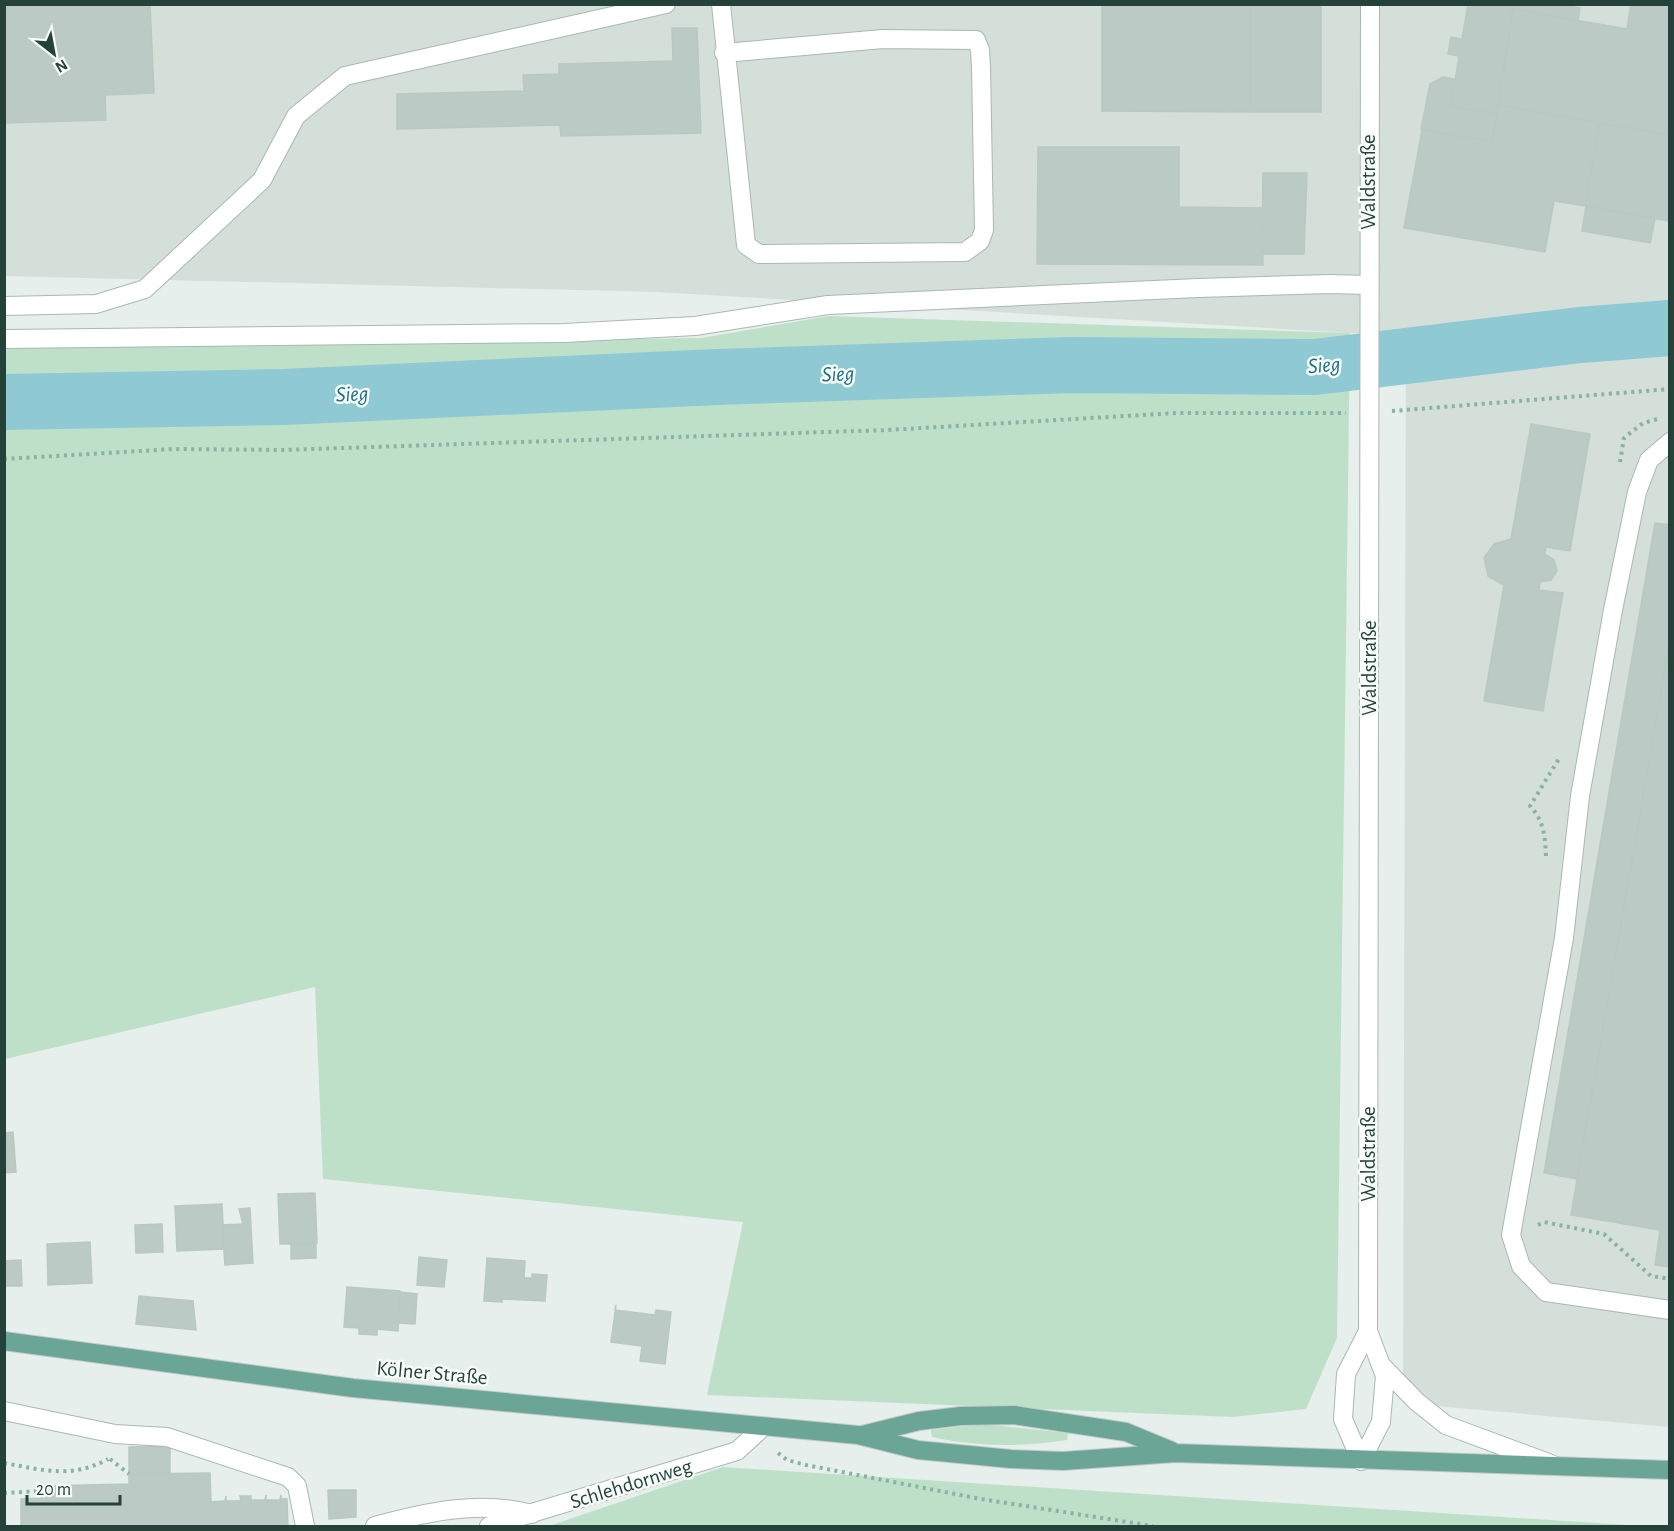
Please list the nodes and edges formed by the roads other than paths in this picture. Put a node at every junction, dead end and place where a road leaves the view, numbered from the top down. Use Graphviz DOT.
graph roads {
  1 [pos="666,4"];
  2 [pos="721,4"];
  3 [pos="1370,4"];
  4 [pos="724,53"];
  5 [pos="1368,285"];
  6 [pos="4,306"];
  7 [pos="4,339"];
  8 [pos="1670,442"];
  9 [pos="1670,1310"];
  10 [pos="1368,1331"];
  11 [pos="4,1341"];
  12 [pos="1381,1364"];
  13 [pos="4,1411"];
  14 [pos="763,1427"];
  15 [pos="858,1436"];
  16 [pos="1176,1453"];
  17 [pos="1361,1461"];
  18 [pos="1558,1467"];
  19 [pos="1670,1470"];
  20 [pos="532,1514"];
  21 [pos="305,1527"];
  22 [pos="375,1527"];
  23 [pos="489,1527"];
  1 -- 6 [label="street"];
  2 -- 4 [label="street"];
  3 -- 5 [label="street, Waldstraße"];
  4 -- 4 [label="street"];
  5 -- 7 [label="street"];
  5 -- 10 [label="street, Waldstraße"];
  8 -- 9 [label="street"];
  10 -- 12 [label="street, Waldstraße"];
  10 -- 17 [label="street, Waldstraße"];
  11 -- 14 [label="main road, Kölner Straße"];
  12 -- 17 [label="street, Waldstraße"];
  12 -- 18 [label="street, Waldstraße"];
  13 -- 21 [label="street"];
  14 -- 15 [label="main road, Kölner Straße"];
  14 -- 20 [label="street, Schlehdornweg"];
  15 -- 16 [label="main road"];
  15 -- 16 [label="main road"];
  16 -- 17 [label="main road"];
  17 -- 18 [label="main road"];
  18 -- 19 [label="main road"];
  20 -- 22 [label="street"];
  20 -- 23 [label="street, Schlehdornweg"];
}
